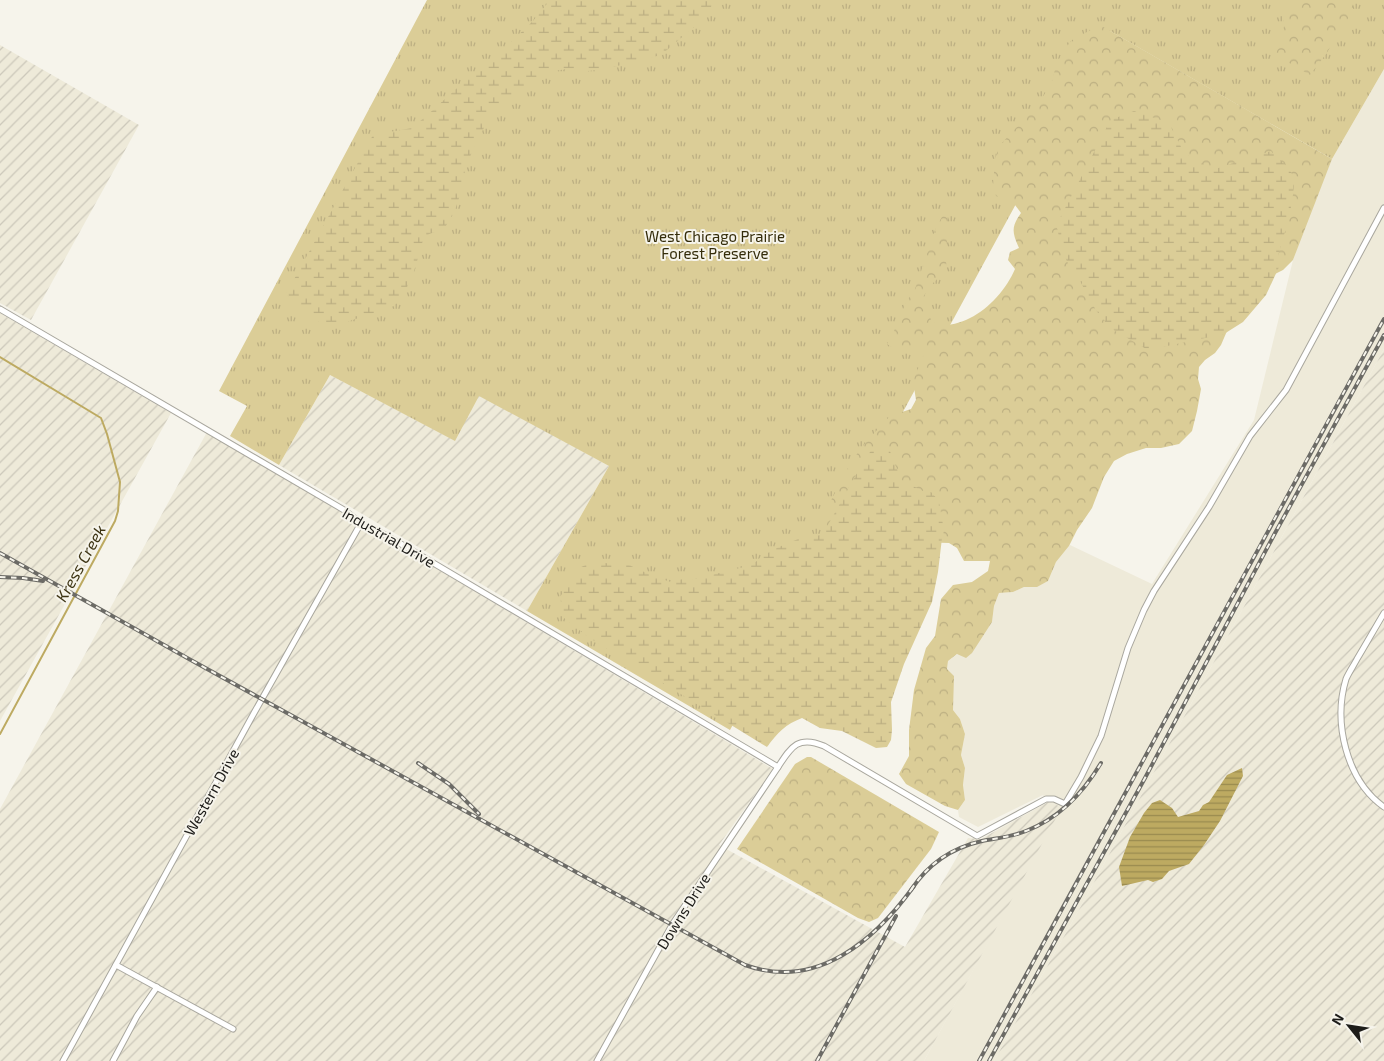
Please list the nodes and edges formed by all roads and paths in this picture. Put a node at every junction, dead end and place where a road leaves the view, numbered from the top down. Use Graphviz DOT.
graph roads {
  1 [pos="1384,208"];
  2 [pos="0,309"];
  3 [pos="361,523"];
  4 [pos="1384,612"];
  5 [pos="778,767"];
  6 [pos="1384,807"];
  7 [pos="116,964"];
  8 [pos="158,987"];
  9 [pos="233,1029"];
  10 [pos="63,1061"];
  11 [pos="113,1061"];
  12 [pos="597,1061"];
  1 -- 5 [label="street, Downs Drive"];
  2 -- 3 [label="street, Industrial Drive"];
  3 -- 5 [label="street, Industrial Drive"];
  3 -- 7 [label="street, Western Drive"];
  4 -- 6 [label="street"];
  5 -- 12 [label="street, Downs Drive"];
  7 -- 8 [label="street"];
  7 -- 10 [label="street, Western Drive"];
  8 -- 9 [label="street"];
  8 -- 11 [label="street"];
}
